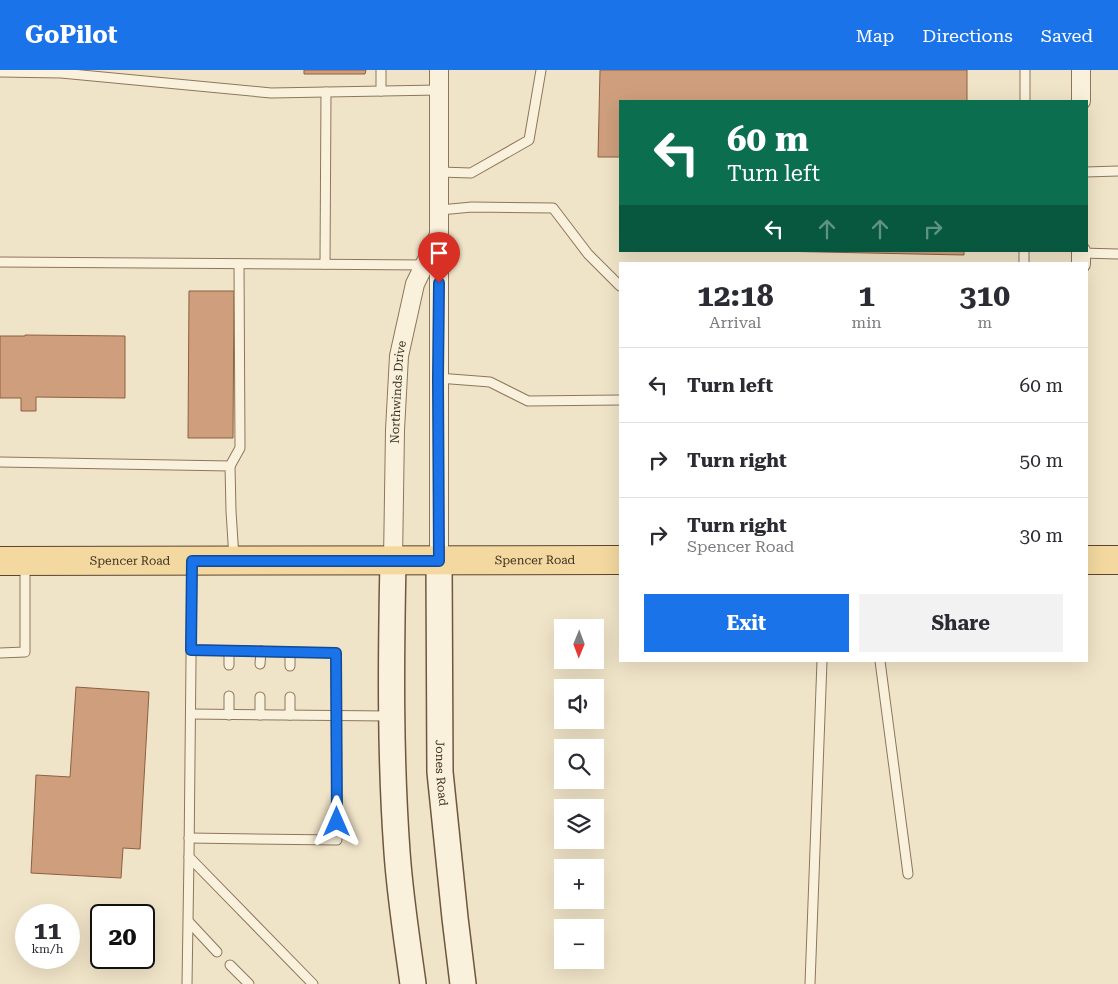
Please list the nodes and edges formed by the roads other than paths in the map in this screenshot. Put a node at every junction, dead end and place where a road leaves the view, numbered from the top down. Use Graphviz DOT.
graph roads {
  1 [pos="381,70"];
  2 [pos="439,70"];
  3 [pos="541,70"];
  4 [pos="1025,70"];
  5 [pos="1081,70"];
  6 [pos="0,72"];
  7 [pos="439,90"];
  8 [pos="381,91"];
  9 [pos="326,92"];
  10 [pos="1025,100"];
  11 [pos="1081,100"];
  12 [pos="1118,171"];
  13 [pos="440,172"];
  14 [pos="1088,172"];
  15 [pos="440,210"];
  16 [pos="1118,254"];
  17 [pos="1081,256"];
  18 [pos="0,262"];
  19 [pos="240,264"];
  20 [pos="326,264"];
  21 [pos="432,264"];
  22 [pos="619,285"];
  23 [pos="438,378"];
  24 [pos="619,400"];
  25 [pos="0,462"];
  26 [pos="230,466"];
  27 [pos="393,560"];
  28 [pos="619,560"];
  29 [pos="1088,560"];
  30 [pos="1118,560"];
  31 [pos="12,561"];
  32 [pos="192,561"];
  33 [pos="234,561"];
  34 [pos="439,561"];
  35 [pos="191,650"];
  36 [pos="229,651"];
  37 [pos="261,651"];
  38 [pos="290,652"];
  39 [pos="0,653"];
  40 [pos="822,662"];
  41 [pos="880,662"];
  42 [pos="229,664"];
  43 [pos="260,664"];
  44 [pos="290,666"];
  45 [pos="229,696"];
  46 [pos="260,697"];
  47 [pos="290,697"];
  48 [pos="191,714"];
  49 [pos="229,714"];
  50 [pos="260,715"];
  51 [pos="290,715"];
  52 [pos="336,716"];
  53 [pos="392,716"];
  54 [pos="189,838"];
  55 [pos="189,857"];
  56 [pos="908,874"];
  57 [pos="189,922"];
  58 [pos="218,952"];
  59 [pos="230,965"];
  60 [pos="188,984"];
  61 [pos="249,984"];
  62 [pos="313,984"];
  63 [pos="413,984"];
  64 [pos="463,984"];
  65 [pos="810,984"];
  1 -- 8 [label="lane"];
  2 -- 7 [label="street, Northwinds Drive"];
  3 -- 13 [label="lane"];
  4 -- 10 [label="lane"];
  5 -- 11 [label="street"];
  6 -- 9 [label="lane"];
  7 -- 8 [label="lane"];
  7 -- 13 [label="street, Northwinds Drive"];
  8 -- 9 [label="lane"];
  9 -- 20 [label="lane"];
  12 -- 14 [label="lane"];
  13 -- 15 [label="street, Northwinds Drive"];
  15 -- 21 [label="street, Northwinds Drive"];
  15 -- 22 [label="lane"];
  16 -- 17 [label="lane"];
  18 -- 19 [label="lane"];
  19 -- 20 [label="lane"];
  19 -- 26 [label="lane"];
  20 -- 21 [label="lane"];
  21 -- 23 [label="street, Northwinds Drive"];
  21 -- 27 [label="street, Northwinds Drive"];
  23 -- 24 [label="lane"];
  23 -- 34 [label="street, Northwinds Drive"];
  25 -- 26 [label="lane"];
  26 -- 33 [label="lane"];
  27 -- 33 [label="main road, Spencer Road"];
  27 -- 34 [label="main road, Spencer Road"];
  27 -- 53 [label="main road"];
  28 -- 34 [label="main road, Spencer Road"];
  29 -- 30 [label="main road"];
  31 -- 32 [label="main road, Spencer Road"];
  31 -- 39 [label="lane"];
  32 -- 33 [label="main road, Spencer Road"];
  32 -- 35 [label="lane"];
  34 -- 64 [label="main road, Jones Road"];
  35 -- 36 [label="lane"];
  35 -- 48 [label="lane"];
  36 -- 37 [label="lane"];
  36 -- 42 [label="lane"];
  37 -- 38 [label="lane"];
  37 -- 43 [label="lane"];
  38 -- 44 [label="lane"];
  38 -- 52 [label="lane"];
  40 -- 65 [label="lane"];
  41 -- 56 [label="lane"];
  45 -- 49 [label="lane"];
  46 -- 50 [label="lane"];
  47 -- 51 [label="lane"];
  48 -- 49 [label="lane"];
  48 -- 54 [label="lane"];
  49 -- 50 [label="lane"];
  50 -- 51 [label="lane"];
  51 -- 52 [label="lane"];
  52 -- 53 [label="lane"];
  52 -- 54 [label="lane"];
  53 -- 63 [label="main road"];
  54 -- 55 [label="lane"];
  55 -- 57 [label="lane"];
  55 -- 62 [label="lane"];
  57 -- 58 [label="lane"];
  57 -- 60 [label="lane"];
  59 -- 61 [label="lane"];
}
